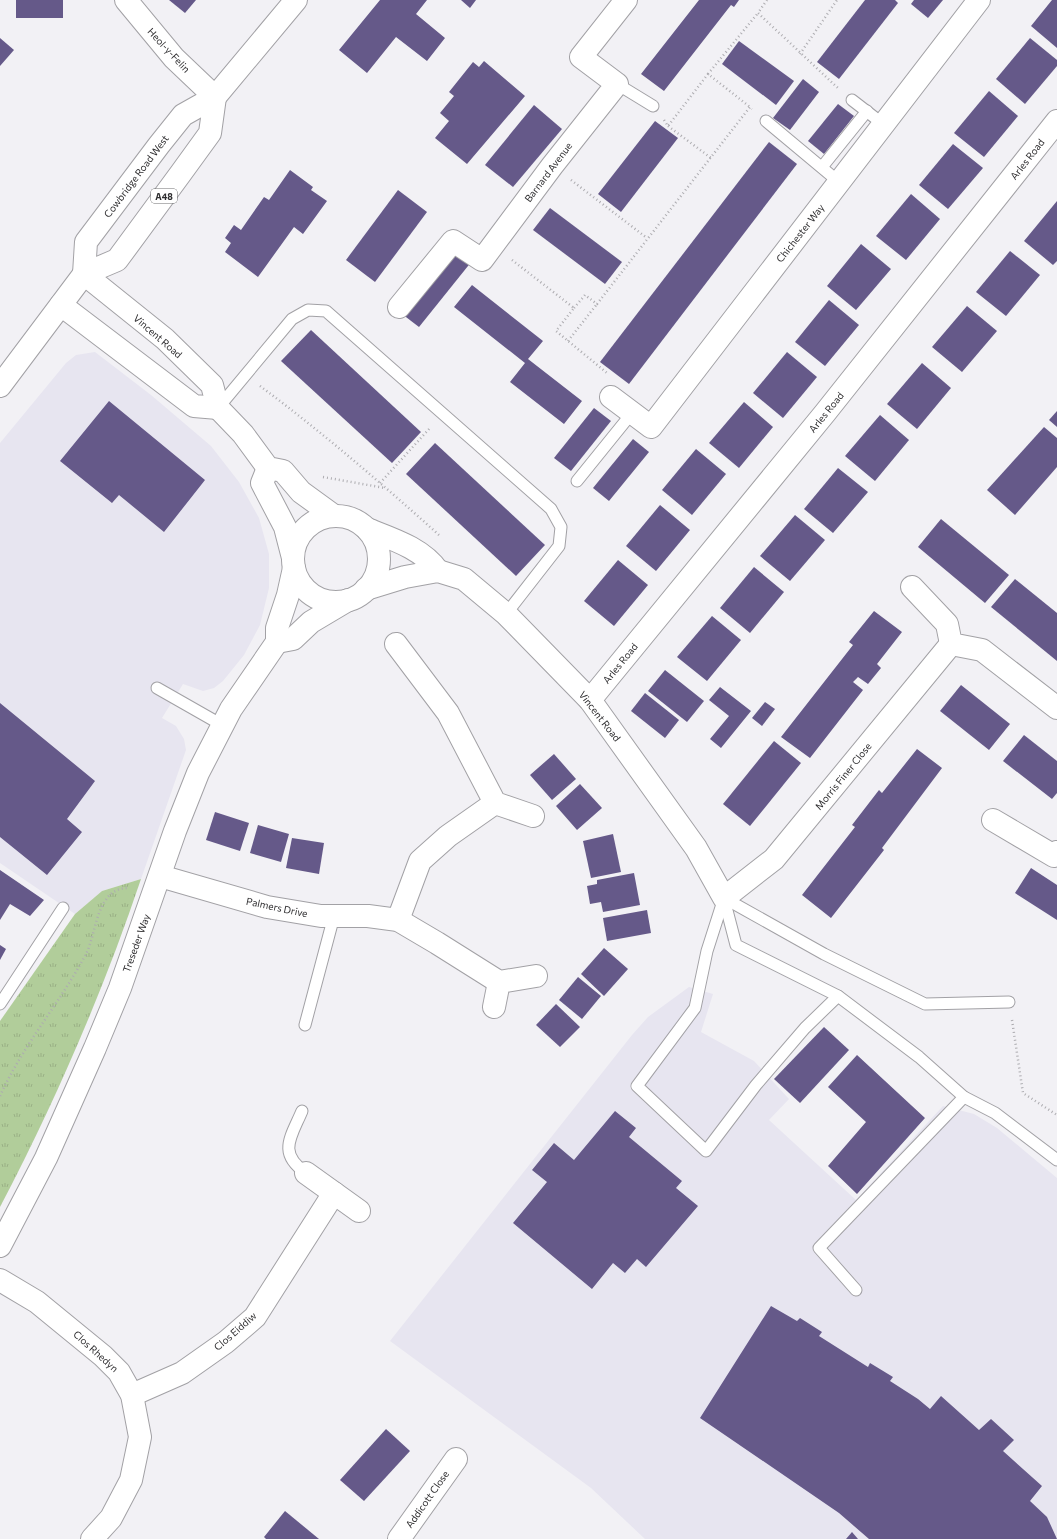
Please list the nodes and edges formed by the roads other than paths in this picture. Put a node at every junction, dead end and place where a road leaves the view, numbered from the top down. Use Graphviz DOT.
graph roads {
  1 [pos="126,0"];
  2 [pos="296,0"];
  3 [pos="626,0"];
  4 [pos="979,0"];
  5 [pos="617,84"];
  6 [pos="216,97"];
  7 [pos="852,100"];
  8 [pos="653,106"];
  9 [pos="875,117"];
  10 [pos="766,121"];
  11 [pos="1057,121"];
  12 [pos="822,167"];
  13 [pos="839,182"];
  14 [pos="84,274"];
  15 [pos="61,305"];
  16 [pos="399,307"];
  17 [pos="0,386"];
  18 [pos="611,398"];
  19 [pos="218,408"];
  20 [pos="632,413"];
  21 [pos="268,468"];
  22 [pos="577,481"];
  23 [pos="334,516"];
  24 [pos="367,529"];
  25 [pos="293,563"];
  26 [pos="438,571"];
  27 [pos="912,587"];
  28 [pos="366,589"];
  29 [pos="348,600"];
  30 [pos="506,614"];
  31 [pos="277,642"];
  32 [pos="396,644"];
  33 [pos="951,644"];
  34 [pos="157,688"];
  35 [pos="590,700"];
  36 [pos="1057,708"];
  37 [pos="222,725"];
  38 [pos="495,803"];
  39 [pos="533,816"];
  40 [pos="993,820"];
  41 [pos="1057,852"];
  42 [pos="158,883"];
  43 [pos="724,898"];
  44 [pos="63,908"];
  45 [pos="334,916"];
  46 [pos="398,920"];
  47 [pos="536,976"];
  48 [pos="498,982"];
  49 [pos="838,996"];
  50 [pos="1009,1002"];
  51 [pos="0,1004"];
  52 [pos="494,1007"];
  53 [pos="304,1025"];
  54 [pos="964,1097"];
  55 [pos="302,1111"];
  56 [pos="1057,1160"];
  57 [pos="306,1173"];
  58 [pos="334,1193"];
  59 [pos="359,1211"];
  60 [pos="0,1246"];
  61 [pos="0,1280"];
  62 [pos="856,1290"];
  63 [pos="132,1395"];
  64 [pos="456,1459"];
  65 [pos="92,1539"];
  66 [pos="399,1539"];
  1 -- 6 [label="main road, Heol-y-Felin"];
  2 -- 6 [label="main road, Cowbridge Road West"];
  3 -- 5 [label="main road"];
  4 -- 9 [label="main road, Chichester Way"];
  5 -- 8 [label="lane"];
  5 -- 16 [label="main road, Barnard Avenue"];
  6 -- 14 [label="main road, Cowbridge Road West"];
  6 -- 14 [label="main road, A48"];
  7 -- 9 [label="lane"];
  9 -- 12 [label="lane"];
  9 -- 13 [label="main road, Chichester Way"];
  10 -- 12 [label="lane"];
  11 -- 35 [label="main road, Arles Road"];
  12 -- 13 [label="lane"];
  13 -- 20 [label="main road, Chichester Way"];
  14 -- 15 [label="main road"];
  14 -- 19 [label="main road, Vincent Road"];
  15 -- 17 [label="main road"];
  15 -- 19 [label="main road"];
  18 -- 20 [label="main road, Chichester Way"];
  19 -- 21 [label="main road, Vincent Road"];
  19 -- 30 [label="lane"];
  20 -- 22 [label="lane"];
  21 -- 23 [label="main road, Vincent Road"];
  21 -- 25 [label="main road"];
  23 -- 24 [label="main road, Vincent Road"];
  23 -- 25 [label="main road, Vincent Road"];
  24 -- 26 [label="main road, Vincent Road"];
  24 -- 28 [label="main road, Vincent Road"];
  25 -- 29 [label="main road"];
  25 -- 31 [label="main road, Treseder Way"];
  26 -- 28 [label="main road, Vincent Road"];
  26 -- 30 [label="main road, Vincent Road"];
  27 -- 33 [label="main road"];
  28 -- 29 [label="main road, Vincent Road"];
  29 -- 31 [label="main road"];
  30 -- 35 [label="main road, Vincent Road"];
  31 -- 37 [label="main road, Treseder Way"];
  32 -- 38 [label="main road"];
  33 -- 36 [label="main road"];
  33 -- 43 [label="main road, Morris Finer Close"];
  34 -- 37 [label="lane"];
  35 -- 43 [label="main road, Vincent Road"];
  37 -- 42 [label="main road, Treseder Way"];
  38 -- 39 [label="main road"];
  38 -- 46 [label="main road"];
  40 -- 41 [label="main road"];
  42 -- 45 [label="main road, Palmers Drive"];
  42 -- 60 [label="main road, Treseder Way"];
  43 -- 49 [label="lane"];
  43 -- 49 [label="lane"];
  43 -- 50 [label="lane"];
  44 -- 51 [label="lane"];
  45 -- 46 [label="main road, Palmers Drive"];
  45 -- 53 [label="lane"];
  46 -- 48 [label="main road, Palmers Drive"];
  47 -- 48 [label="main road"];
  48 -- 52 [label="main road"];
  49 -- 54 [label="lane"];
  54 -- 56 [label="lane"];
  54 -- 62 [label="lane"];
  55 -- 57 [label="lane"];
  57 -- 58 [label="main road"];
  58 -- 59 [label="main road"];
  58 -- 63 [label="main road, Clos Eiddiw"];
  61 -- 63 [label="main road, Clos Rhedyn"];
  63 -- 65 [label="main road, Clos Rhedyn"];
  64 -- 66 [label="main road, Addicott Close"];
}
